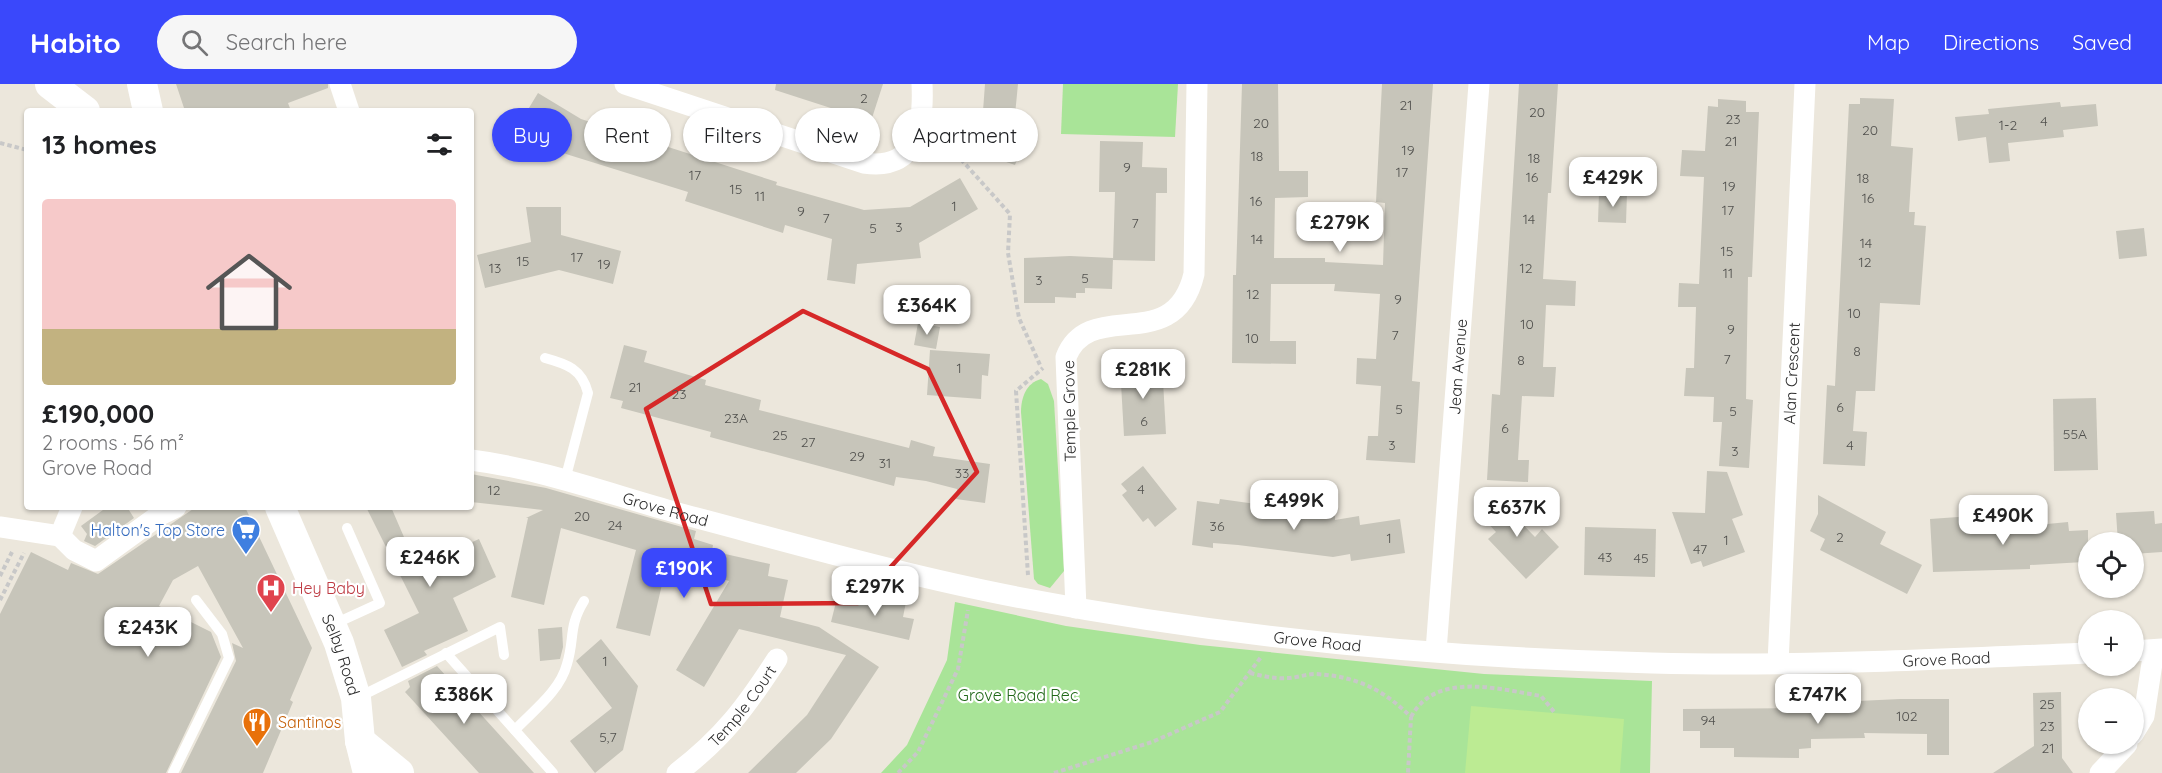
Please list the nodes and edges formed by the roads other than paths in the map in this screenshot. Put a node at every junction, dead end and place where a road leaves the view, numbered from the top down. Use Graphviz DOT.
graph roads {
  1 [pos="50,84"];
  2 [pos="142,84"];
  3 [pos="340,84"];
  4 [pos="626,84"];
  5 [pos="922,84"];
  6 [pos="1197,84"];
  7 [pos="1479,84"];
  8 [pos="1805,84"];
  9 [pos="81,108"];
  10 [pos="147,108"];
  11 [pos="348,108"];
  12 [pos="545,358"];
  13 [pos="474,460"];
  14 [pos="565,480"];
  15 [pos="71,510"];
  16 [pos="170,510"];
  17 [pos="284,510"];
  18 [pos="0,527"];
  19 [pos="347,528"];
  20 [pos="60,536"];
  21 [pos="196,600"];
  22 [pos="584,601"];
  23 [pos="1076,608"];
  24 [pos="332,625"];
  25 [pos="2150,650"];
  26 [pos="1436,651"];
  27 [pos="447,653"];
  28 [pos="2078,653"];
  29 [pos="504,655"];
  30 [pos="777,659"];
  31 [pos="1778,663"];
  32 [pos="356,698"];
  33 [pos="2144,716"];
  34 [pos="515,730"];
  35 [pos="360,741"];
  36 [pos="2118,754"];
  37 [pos="173,773"];
  38 [pos="348,773"];
  39 [pos="368,773"];
  40 [pos="399,773"];
  41 [pos="553,773"];
  42 [pos="677,773"];
  43 [pos="2100,773"];
  1 -- 9 [label="main road"];
  2 -- 10 [label="main road"];
  3 -- 11 [label="street"];
  4 -- 5 [label="street"];
  6 -- 23 [label="street, Temple Grove"];
  7 -- 26 [label="street, Jean Avenue"];
  8 -- 31 [label="street, Alan Crescent"];
  12 -- 14 [label="lane"];
  13 -- 14 [label="street, Grove Road"];
  14 -- 23 [label="street, Grove Road"];
  15 -- 20 [label="street"];
  16 -- 20 [label="street"];
  17 -- 24 [label="main road, Selby Road"];
  18 -- 20 [label="street"];
  19 -- 24 [label="lane"];
  21 -- 37 [label="lane"];
  22 -- 34 [label="lane"];
  23 -- 26 [label="street, Grove Road"];
  24 -- 32 [label="main road, Selby Road"];
  25 -- 33 [label="street"];
  26 -- 31 [label="street, Grove Road"];
  27 -- 29 [label="lane"];
  27 -- 32 [label="lane"];
  27 -- 34 [label="lane"];
  28 -- 31 [label="street, Grove Road"];
  30 -- 42 [label="street, Temple Court"];
  32 -- 35 [label="main road, Selby Road"];
  34 -- 41 [label="lane"];
  35 -- 38 [label="main road, Selby Road"];
  35 -- 39 [label="main road, Selby Road"];
  35 -- 40 [label="main road"];
  36 -- 43 [label="street"];
}
